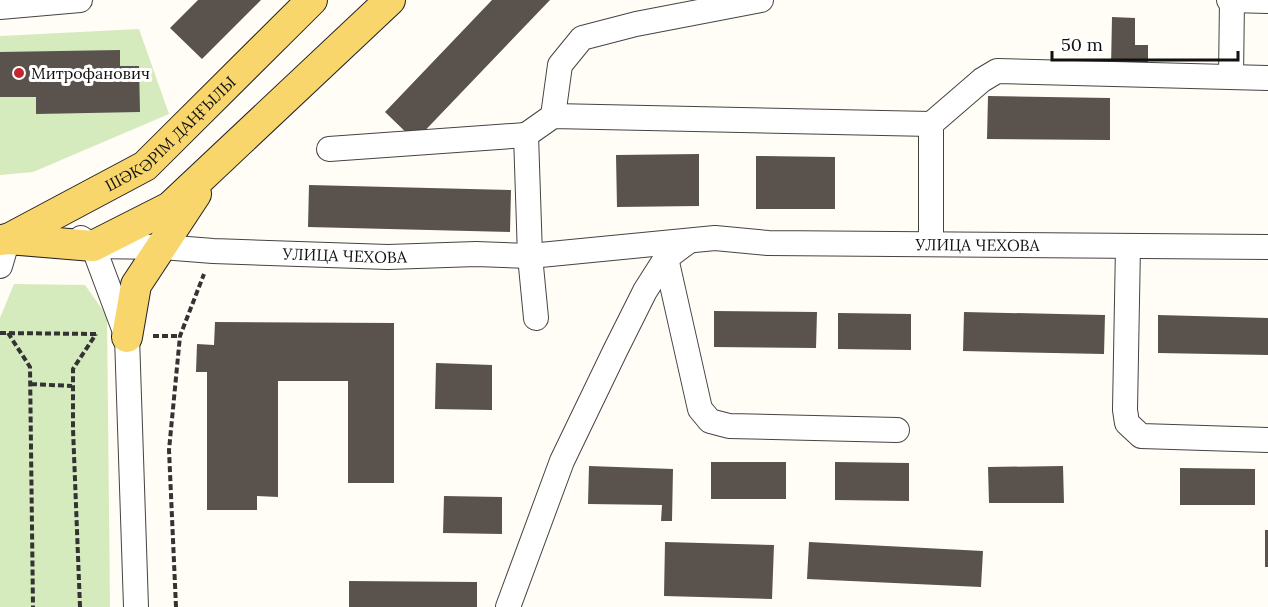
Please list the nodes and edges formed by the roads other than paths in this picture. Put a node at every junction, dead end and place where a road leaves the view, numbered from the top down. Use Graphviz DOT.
graph roads {
  1 [pos="80,0"];
  2 [pos="312,0"];
  3 [pos="390,0"];
  4 [pos="761,0"];
  5 [pos="1231,0"];
  6 [pos="1268,1"];
  7 [pos="0,7"];
  8 [pos="1231,77"];
  9 [pos="1268,78"];
  10 [pos="553,116"];
  11 [pos="931,124"];
  12 [pos="526,135"];
  13 [pos="329,149"];
  14 [pos="214,165"];
  15 [pos="39,224"];
  16 [pos="689,241"];
  17 [pos="2,242"];
  18 [pos="931,244"];
  19 [pos="93,246"];
  20 [pos="162,246"];
  21 [pos="1128,246"];
  22 [pos="1268,247"];
  23 [pos="530,256"];
  24 [pos="666,258"];
  25 [pos="536,318"];
  26 [pos="127,337"];
  27 [pos="897,430"];
  28 [pos="1268,440"];
  29 [pos="136,607"];
  30 [pos="508,607"];
  1 -- 7 [label="street"];
  2 -- 15 [label="main road, ШӘКӘРІМ ДАҢҒЫЛЫ"];
  3 -- 14 [label="main road"];
  4 -- 10 [label="street"];
  5 -- 6 [label="street"];
  5 -- 8 [label="street"];
  8 -- 9 [label="street"];
  8 -- 11 [label="street"];
  10 -- 11 [label="street"];
  10 -- 12 [label="street"];
  11 -- 18 [label="street"];
  12 -- 13 [label="street"];
  12 -- 23 [label="street"];
  14 -- 19 [label="main road"];
  14 -- 20 [label="main road"];
  15 -- 17 [label="main road, ШӘКӘРІМ ДАҢҒЫЛЫ"];
  15 -- 19 [label="street"];
  16 -- 18 [label="street, УЛИЦА ЧЕХОВА"];
  16 -- 23 [label="street, УЛИЦА ЧЕХОВА"];
  16 -- 24 [label="street"];
  17 -- 19 [label="main road, УЛИЦА ЧЕХОВА"];
  18 -- 21 [label="street, УЛИЦА ЧЕХОВА"];
  19 -- 20 [label="street, УЛИЦА ЧЕХОВА"];
  19 -- 26 [label="street"];
  20 -- 23 [label="street, УЛИЦА ЧЕХОВА"];
  20 -- 26 [label="main road"];
  21 -- 22 [label="street, УЛИЦА ЧЕХОВА"];
  21 -- 28 [label="street"];
  23 -- 25 [label="street"];
  24 -- 27 [label="street"];
  24 -- 30 [label="street"];
  26 -- 29 [label="street"];
}
